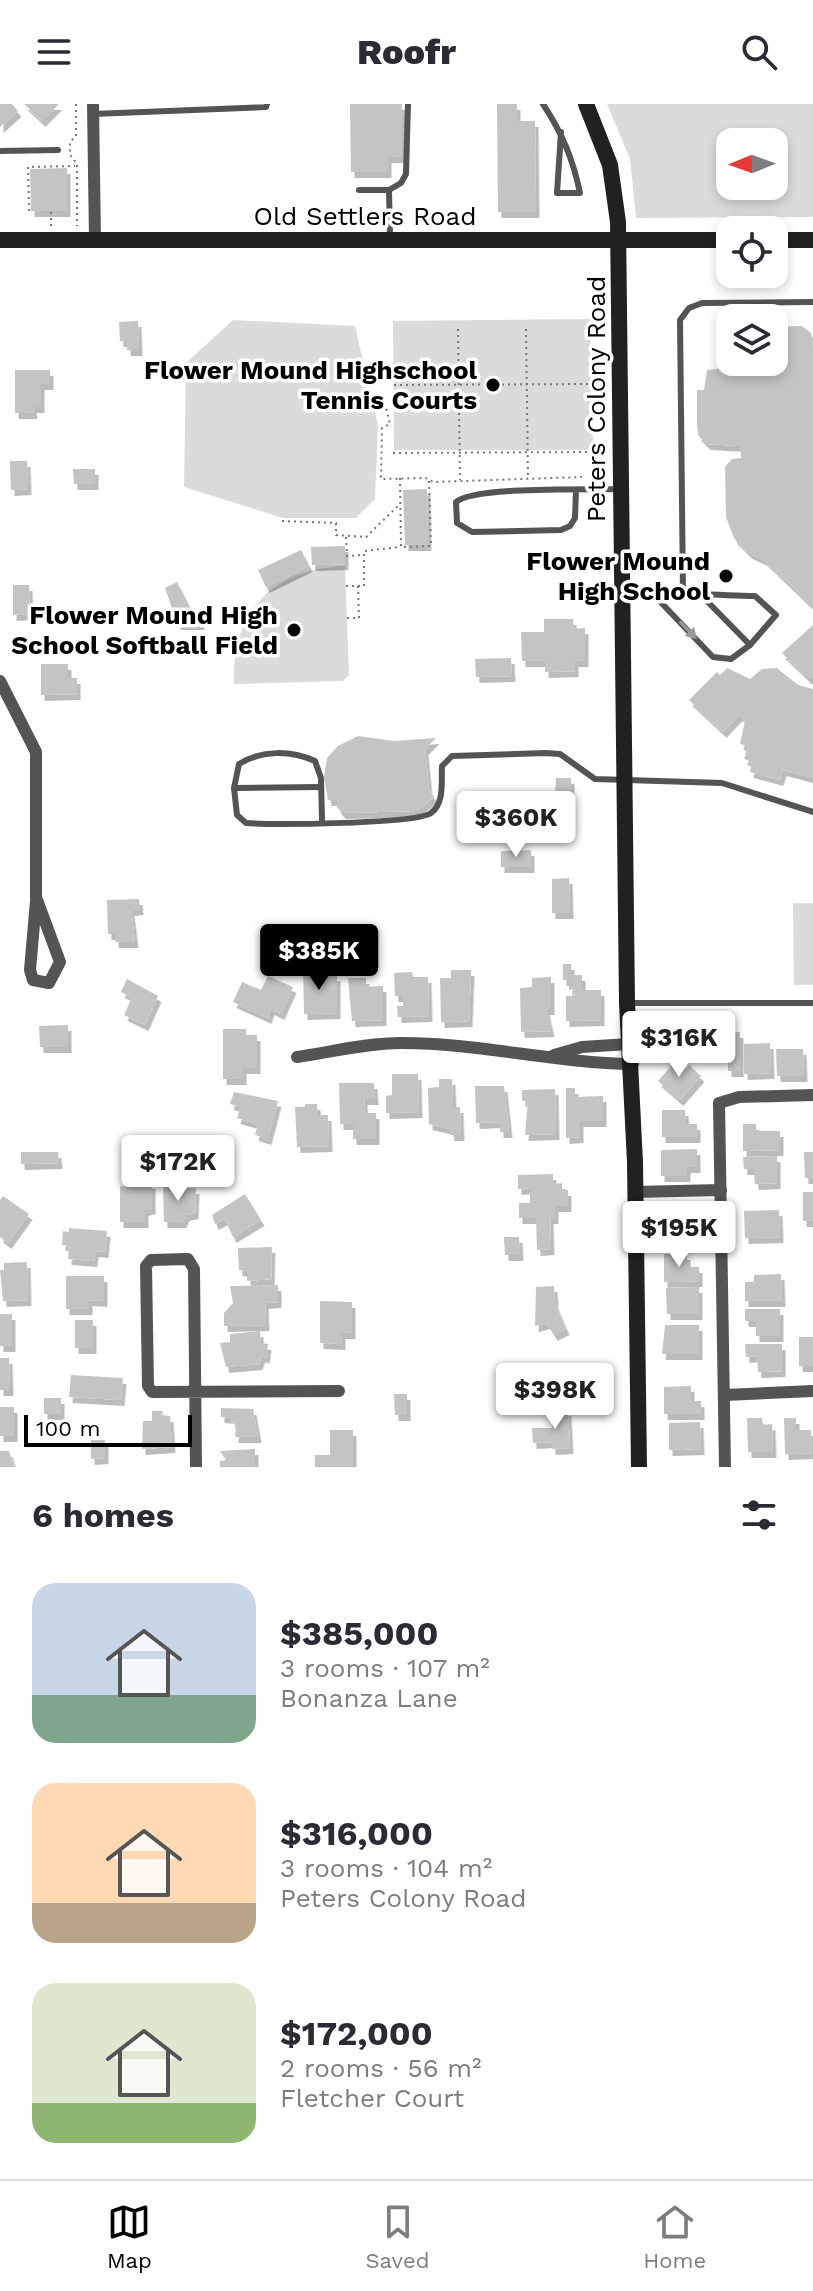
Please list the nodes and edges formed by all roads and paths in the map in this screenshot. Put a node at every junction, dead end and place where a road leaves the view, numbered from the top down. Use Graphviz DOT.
graph roads {
  1 [pos="76,104"];
  2 [pos="267,104"];
  3 [pos="408,104"];
  4 [pos="543,104"];
  5 [pos="586,104"];
  6 [pos="93,109"];
  7 [pos="561,132"];
  8 [pos="58,150"];
  9 [pos="0,151"];
  10 [pos="77,166"];
  11 [pos="359,190"];
  12 [pos="389,190"];
  13 [pos="29,211"];
  14 [pos="51,211"];
  15 [pos="51,227"];
  16 [pos="77,227"];
  17 [pos="0,240"];
  18 [pos="95,240"];
  19 [pos="391,240"];
  20 [pos="716,240"];
  21 [pos="788,240"];
  22 [pos="813,240"];
  23 [pos="618,241"];
  24 [pos="813,302"];
  25 [pos="458,329"];
  26 [pos="526,329"];
  27 [pos="527,384"];
  28 [pos="591,384"];
  29 [pos="394,385"];
  30 [pos="459,385"];
  31 [pos="385,403"];
  32 [pos="460,452"];
  33 [pos="528,452"];
  34 [pos="593,452"];
  35 [pos="393,453"];
  36 [pos="582,477"];
  37 [pos="400,478"];
  38 [pos="528,479"];
  39 [pos="429,480"];
  40 [pos="460,481"];
  41 [pos="620,489"];
  42 [pos="576,490"];
  43 [pos="528,492"];
  44 [pos="400,504"];
  45 [pos="282,521"];
  46 [pos="346,536"];
  47 [pos="401,547"];
  48 [pos="362,555"];
  49 [pos="346,586"];
  50 [pos="358,586"];
  51 [pos="622,591"];
  52 [pos="651,592"];
  53 [pos="683,594"];
  54 [pos="701,595"];
  55 [pos="347,618"];
  56 [pos="750,645"];
  57 [pos="0,681"];
  58 [pos="624,782"];
  59 [pos="321,787"];
  60 [pos="234,788"];
  61 [pos="813,812"];
  62 [pos="322,821"];
  63 [pos="36,897"];
  64 [pos="627,1003"];
  65 [pos="813,1003"];
  66 [pos="629,1044"];
  67 [pos="554,1055"];
  68 [pos="297,1057"];
  69 [pos="633,1064"];
  70 [pos="813,1095"];
  71 [pos="721,1190"];
  72 [pos="635,1192"];
  73 [pos="339,1391"];
  74 [pos="813,1391"];
  75 [pos="197,1393"];
  76 [pos="725,1395"];
  77 [pos="196,1467"];
  78 [pos="639,1467"];
  79 [pos="725,1467"];
  1 -- 10 [label="path"];
  2 -- 6 [label="lane"];
  3 -- 12 [label="lane"];
  4 -- 7 [label="lane"];
  5 -- 23 [label="street, Peters Colony Road"];
  6 -- 18 [label="street"];
  7 -- 7 [label="lane"];
  8 -- 9 [label="lane"];
  10 -- 13 [label="path"];
  10 -- 16 [label="path"];
  11 -- 12 [label="lane"];
  12 -- 19 [label="lane"];
  14 -- 15 [label="path"];
  17 -- 18 [label="street, Old Settlers Road"];
  18 -- 19 [label="street, Old Settlers Road"];
  19 -- 23 [label="street, Old Settlers Road"];
  20 -- 23 [label="street, Old Settlers Road"];
  21 -- 22 [label="street"];
  23 -- 41 [label="street, Peters Colony Road"];
  24 -- 53 [label="lane"];
  25 -- 30 [label="path"];
  26 -- 27 [label="path"];
  27 -- 28 [label="path"];
  27 -- 30 [label="path"];
  27 -- 33 [label="path"];
  29 -- 30 [label="path"];
  30 -- 32 [label="path"];
  31 -- 37 [label="path"];
  32 -- 33 [label="path"];
  32 -- 35 [label="path"];
  32 -- 40 [label="path"];
  33 -- 34 [label="path"];
  33 -- 38 [label="path"];
  36 -- 38 [label="path"];
  37 -- 39 [label="path"];
  37 -- 44 [label="path"];
  38 -- 40 [label="path"];
  38 -- 43 [label="path"];
  39 -- 40 [label="path"];
  39 -- 47 [label="path"];
  41 -- 42 [label="lane"];
  41 -- 51 [label="street, Peters Colony Road"];
  42 -- 43 [label="lane"];
  42 -- 43 [label="lane"];
  44 -- 46 [label="path"];
  44 -- 47 [label="path"];
  45 -- 46 [label="path"];
  46 -- 48 [label="path"];
  47 -- 48 [label="path"];
  48 -- 50 [label="path"];
  49 -- 50 [label="path"];
  50 -- 55 [label="path"];
  51 -- 52 [label="lane"];
  51 -- 58 [label="street, Peters Colony Road"];
  52 -- 53 [label="lane"];
  52 -- 56 [label="lane, one-way"];
  53 -- 54 [label="lane"];
  54 -- 56 [label="lane"];
  54 -- 56 [label="lane"];
  57 -- 63 [label="street"];
  58 -- 61 [label="lane"];
  58 -- 62 [label="lane"];
  58 -- 64 [label="street, Peters Colony Road"];
  59 -- 60 [label="lane"];
  59 -- 60 [label="lane"];
  59 -- 62 [label="lane"];
  60 -- 62 [label="lane"];
  63 -- 63 [label="street"];
  64 -- 65 [label="lane"];
  64 -- 66 [label="street, Peters Colony Road"];
  66 -- 67 [label="street"];
  66 -- 69 [label="street, Peters Colony Road"];
  67 -- 68 [label="street"];
  67 -- 69 [label="street"];
  69 -- 72 [label="street, Peters Colony Road"];
  70 -- 71 [label="street"];
  71 -- 72 [label="street"];
  71 -- 76 [label="street"];
  72 -- 78 [label="street, Peters Colony Road"];
  73 -- 75 [label="street"];
  74 -- 76 [label="street"];
  75 -- 75 [label="street"];
  75 -- 77 [label="street"];
  76 -- 79 [label="street"];
}
